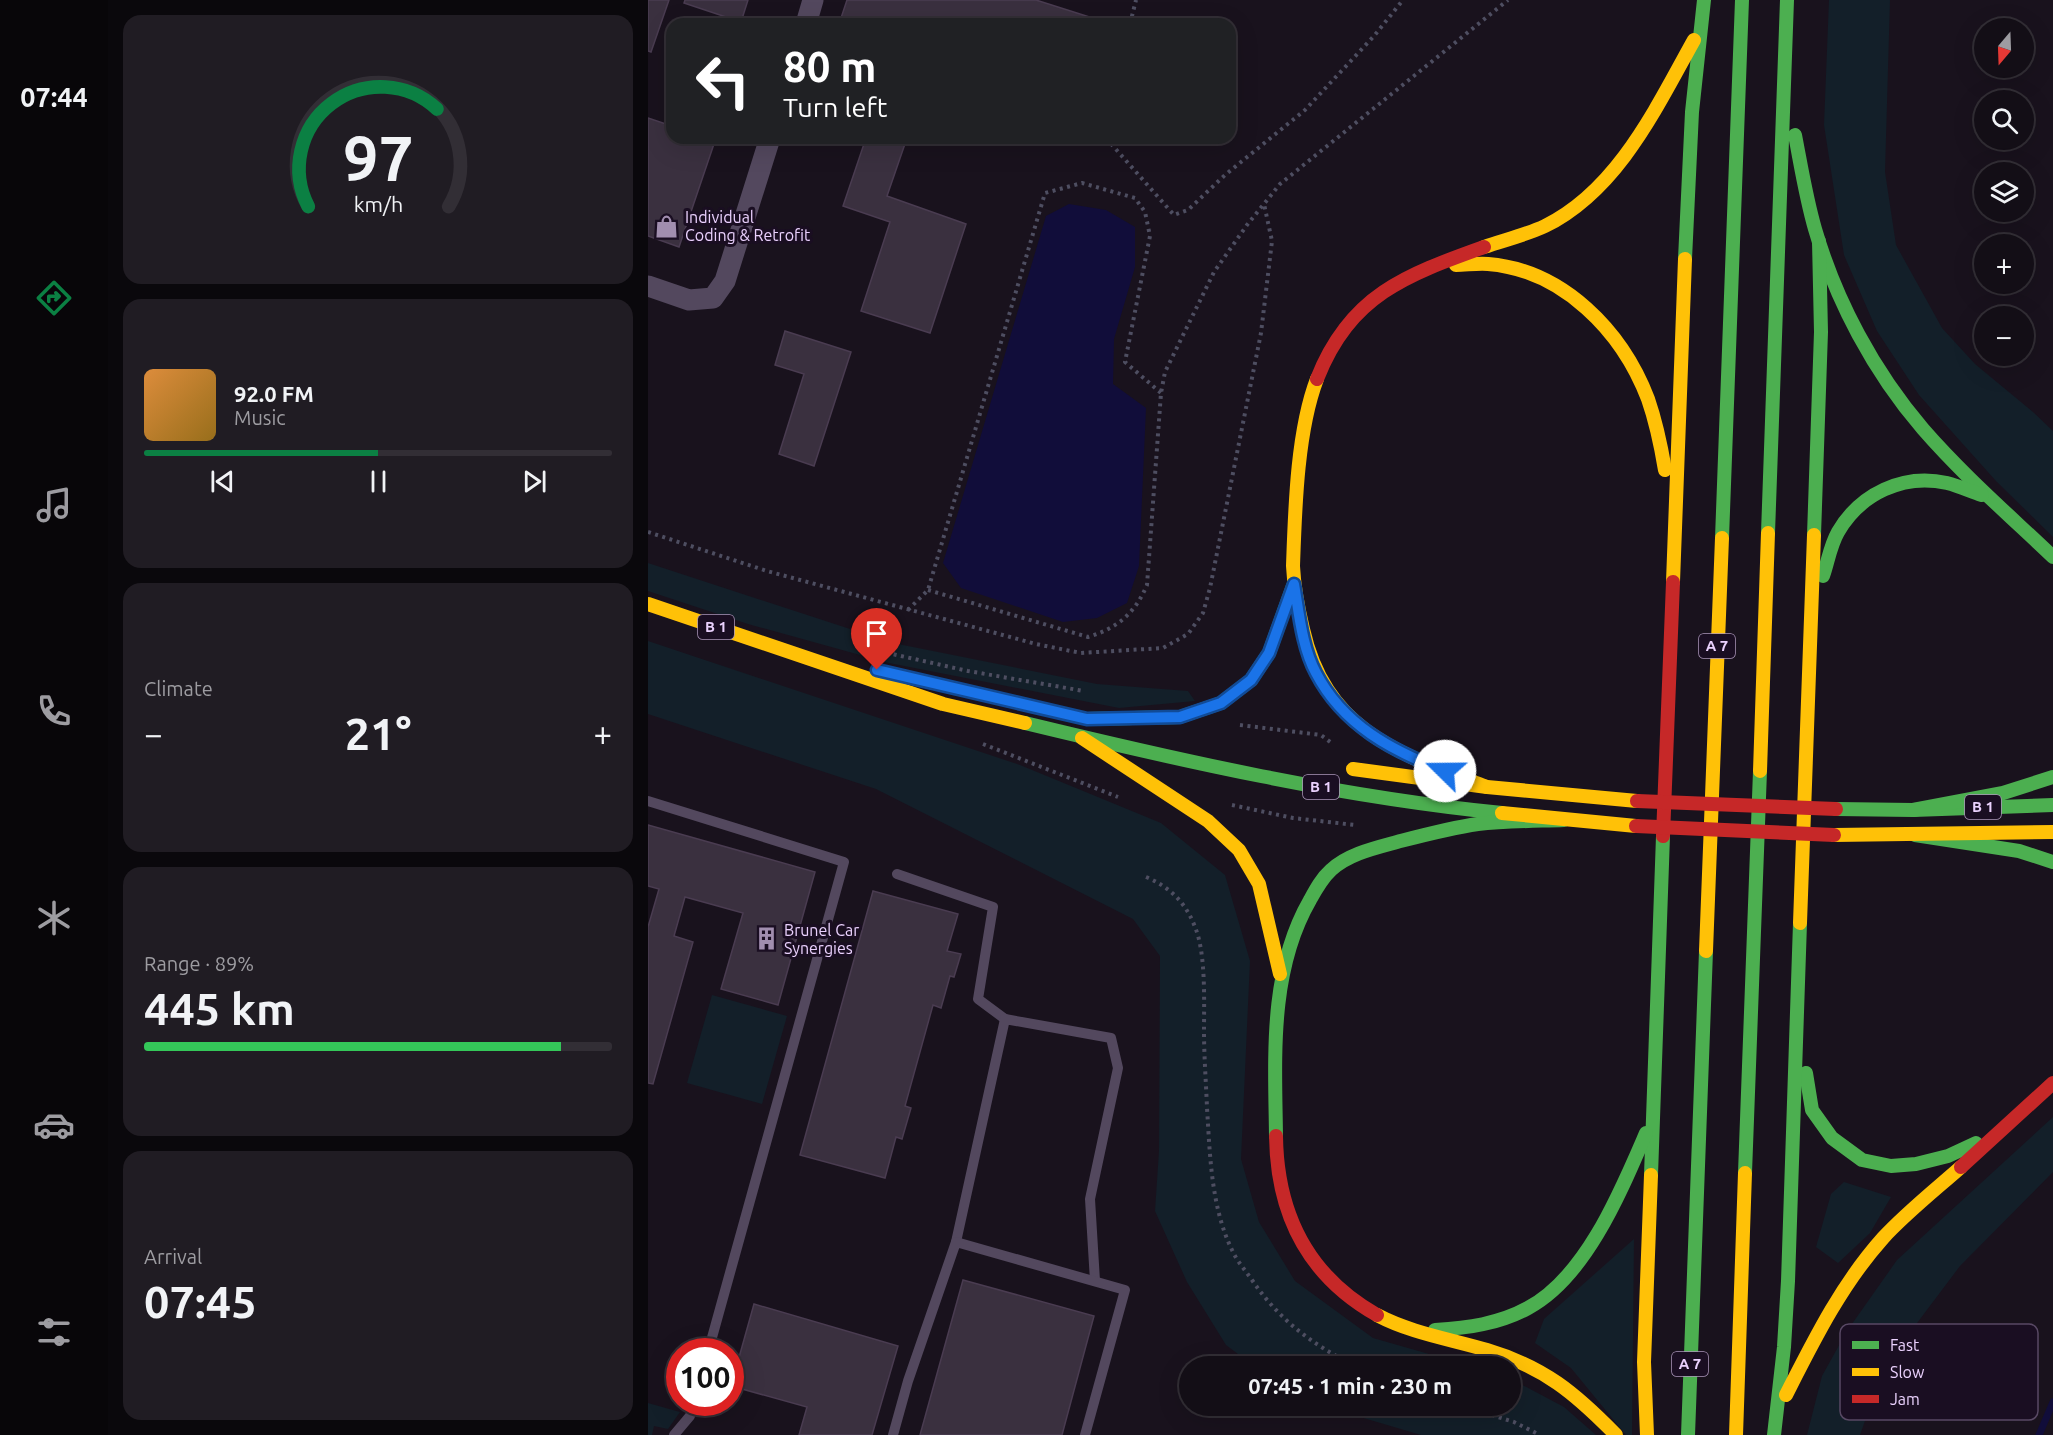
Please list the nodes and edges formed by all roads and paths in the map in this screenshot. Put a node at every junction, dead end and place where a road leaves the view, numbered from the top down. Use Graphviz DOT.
graph roads {
  1 [pos="813,0"];
  2 [pos="1136,0"];
  3 [pos="1403,0"];
  4 [pos="1508,0"];
  5 [pos="1704,0"];
  6 [pos="1742,0"];
  7 [pos="1787,0"];
  8 [pos="808,18"];
  9 [pos="1132,18"];
  10 [pos="1699,31"];
  11 [pos="1784,79"];
  12 [pos="768,144"];
  13 [pos="1111,144"];
  14 [pos="1263,204"];
  15 [pos="1818,241"];
  16 [pos="1431,269"];
  17 [pos="648,286"];
  18 [pos="1161,393"];
  19 [pos="1992,499"];
  20 [pos="1675,529"];
  21 [pos="648,532"];
  22 [pos="2053,557"];
  23 [pos="1294,584"];
  24 [pos="928,590"];
  25 [pos="648,604"];
  26 [pos="1812,604"];
  27 [pos="908,610"];
  28 [pos="784,650"];
  29 [pos="900,675"];
  30 [pos="1142,731"];
  31 [pos="1082,738"];
  32 [pos="1341,767"];
  33 [pos="2053,777"];
  34 [pos="1487,787"];
  35 [pos="648,801"];
  36 [pos="2053,805"];
  37 [pos="1913,810"];
  38 [pos="1564,820"];
  39 [pos="2053,832"];
  40 [pos="1915,835"];
  41 [pos="2053,862"];
  42 [pos="897,874"];
  43 [pos="1146,877"];
  44 [pos="1281,982"];
  45 [pos="1797,1015"];
  46 [pos="1005,1019"];
  47 [pos="2053,1083"];
  48 [pos="1653,1117"];
  49 [pos="1996,1134"];
  50 [pos="956,1242"];
  51 [pos="1095,1281"];
  52 [pos="1415,1330"];
  53 [pos="712,1338"];
  54 [pos="1336,1356"];
  55 [pos="1776,1412"];
  56 [pos="690,1416"];
  57 [pos="1495,1416"];
  58 [pos="674,1435"];
  59 [pos="893,1435"];
  60 [pos="1085,1435"];
  61 [pos="1540,1435"];
  62 [pos="1616,1435"];
  63 [pos="1647,1435"];
  64 [pos="1688,1435"];
  65 [pos="1736,1435"];
  66 [pos="1773,1435"];
  1 -- 8 [label="street"];
  2 -- 9 [label="path"];
  3 -- 13 [label="path"];
  4 -- 14 [label="path"];
  5 -- 10 [label="main road"];
  6 -- 64 [label="main road, A 7"];
  7 -- 11 [label="main road"];
  10 -- 16 [label="main road"];
  10 -- 20 [label="main road"];
  11 -- 15 [label="main road"];
  11 -- 65 [label="main road"];
  12 -- 17 [label="street"];
  14 -- 18 [label="path"];
  14 -- 27 [label="path"];
  15 -- 19 [label="main road"];
  15 -- 26 [label="main road"];
  16 -- 20 [label="main road"];
  16 -- 23 [label="main road"];
  18 -- 24 [label="path"];
  18 -- 24 [label="path"];
  19 -- 22 [label="main road"];
  19 -- 26 [label="main road"];
  20 -- 48 [label="main road"];
  21 -- 27 [label="path"];
  23 -- 30 [label="main road"];
  23 -- 34 [label="main road"];
  24 -- 27 [label="path"];
  25 -- 28 [label="main road, B 1"];
  26 -- 45 [label="main road"];
  28 -- 29 [label="main road, B 1"];
  28 -- 31 [label="main road, B 1"];
  31 -- 38 [label="main road, B 1"];
  31 -- 44 [label="main road"];
  32 -- 34 [label="main road, B 1"];
  33 -- 37 [label="main road"];
  34 -- 37 [label="main road, B 1, bridge"];
  35 -- 53 [label="lane"];
  36 -- 37 [label="main road, B 1"];
  38 -- 40 [label="main road, B 1, bridge"];
  38 -- 44 [label="main road"];
  39 -- 40 [label="main road, B 1"];
  40 -- 41 [label="main road"];
  42 -- 46 [label="lane"];
  43 -- 54 [label="path"];
  44 -- 52 [label="main road"];
  45 -- 49 [label="main road"];
  45 -- 55 [label="main road"];
  46 -- 50 [label="lane"];
  46 -- 51 [label="lane"];
  47 -- 49 [label="main road"];
  48 -- 52 [label="main road"];
  48 -- 63 [label="main road"];
  49 -- 55 [label="main road"];
  50 -- 51 [label="lane"];
  50 -- 59 [label="lane"];
  51 -- 60 [label="lane"];
  52 -- 62 [label="main road"];
  55 -- 66 [label="main road"];
  56 -- 58 [label="lane"];
  57 -- 61 [label="path"];
}
